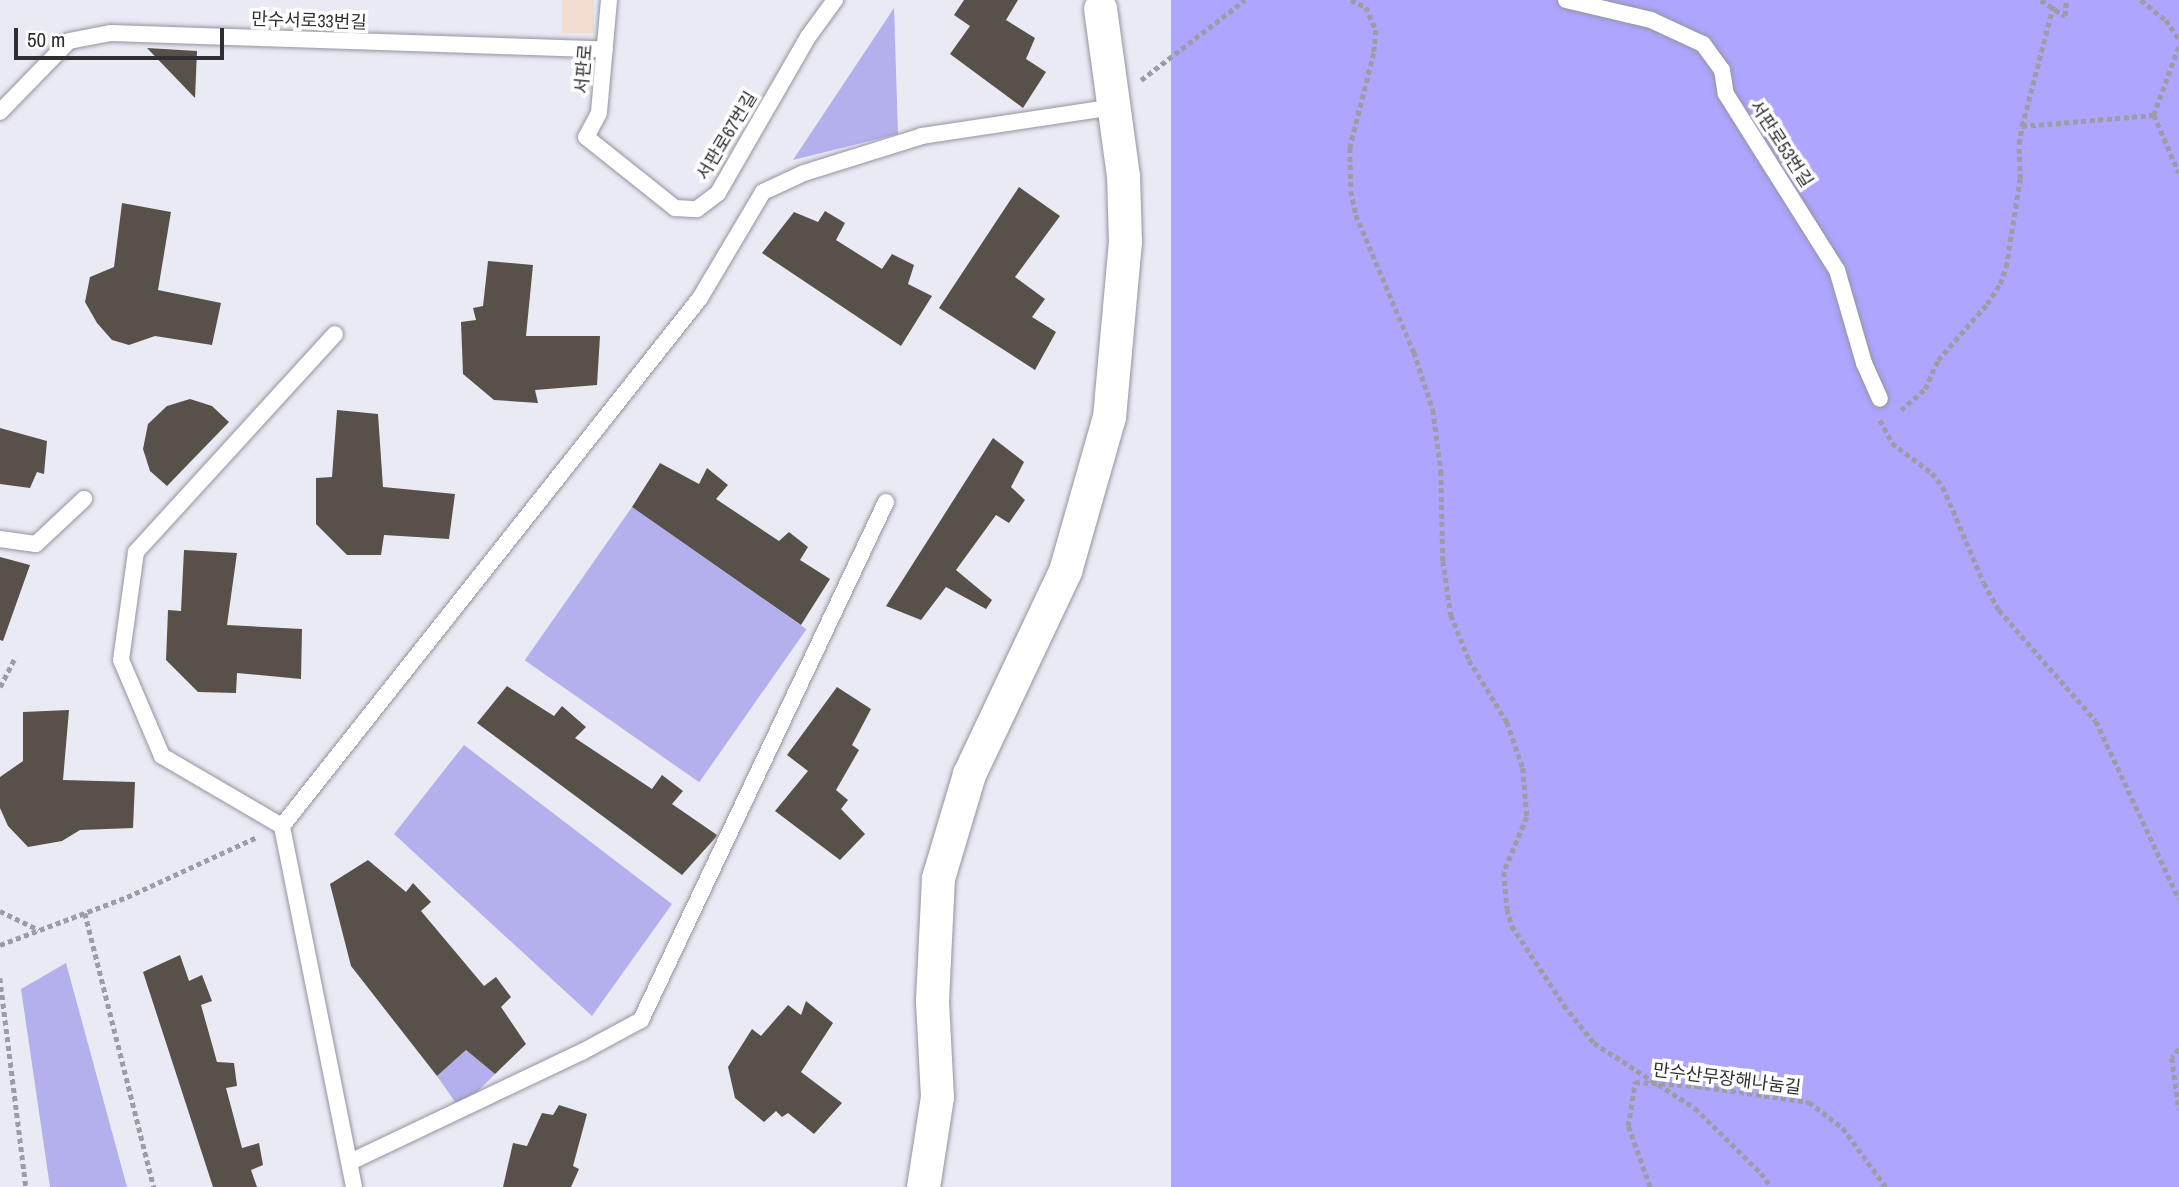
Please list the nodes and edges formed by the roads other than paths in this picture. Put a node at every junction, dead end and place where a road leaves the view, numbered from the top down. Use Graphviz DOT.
graph roads {
  1 [pos="609,0"];
  2 [pos="835,0"];
  3 [pos="1566,0"];
  4 [pos="1100,5"];
  5 [pos="605,49"];
  6 [pos="1114,107"];
  7 [pos="0,112"];
  8 [pos="586,137"];
  9 [pos="335,334"];
  10 [pos="1878,405"];
  11 [pos="84,499"];
  12 [pos="886,502"];
  13 [pos="0,539"];
  14 [pos="282,826"];
  15 [pos="350,1162"];
  16 [pos="354,1187"];
  17 [pos="923,1187"];
  1 -- 5 [label="lane, 서판로"];
  2 -- 8 [label="lane, 서판로67번길"];
  3 -- 10 [label="lane, 서판로53번길"];
  4 -- 6 [label="street"];
  5 -- 7 [label="lane, 만수서로33번길"];
  5 -- 8 [label="lane, 서판로"];
  6 -- 14 [label="lane"];
  6 -- 17 [label="street"];
  9 -- 14 [label="lane"];
  11 -- 13 [label="lane"];
  12 -- 15 [label="lane"];
  14 -- 15 [label="lane"];
  15 -- 16 [label="lane"];
}
